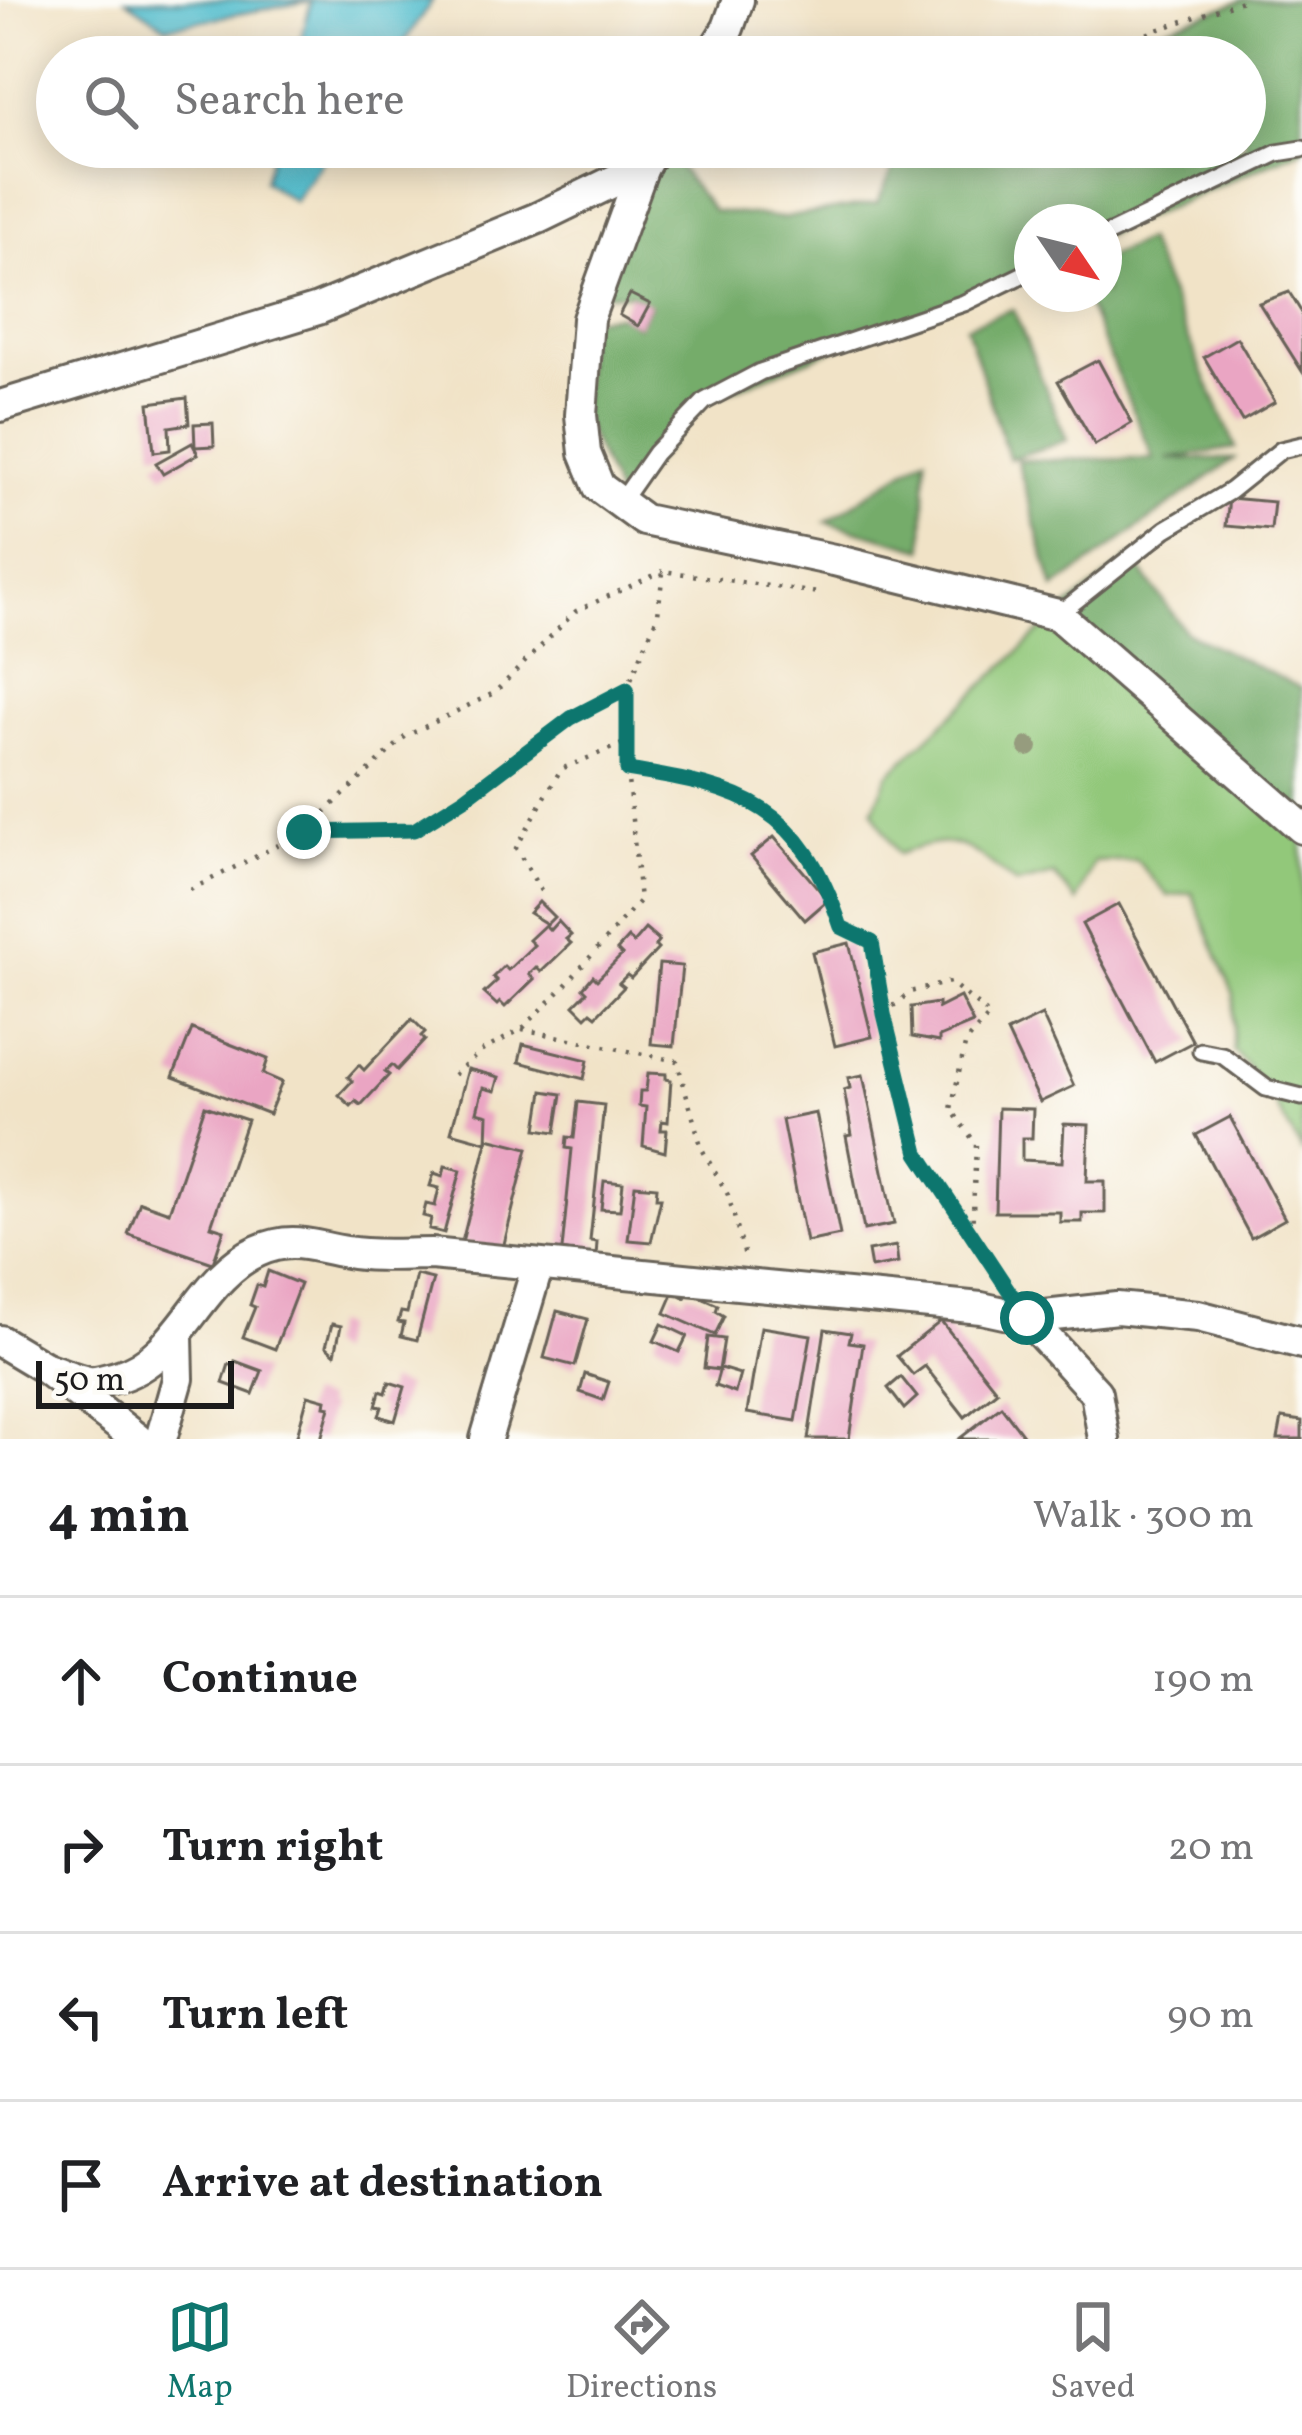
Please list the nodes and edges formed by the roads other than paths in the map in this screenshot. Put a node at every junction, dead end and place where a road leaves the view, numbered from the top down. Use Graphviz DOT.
graph roads {
  1 [pos="738,0"];
  2 [pos="723,36"];
  3 [pos="1302,149"];
  4 [pos="1266,158"];
  5 [pos="629,168"];
  6 [pos="645,168"];
  7 [pos="1246,168"];
  8 [pos="1122,227"];
  9 [pos="1014,279"];
  10 [pos="0,377"];
  11 [pos="41,391"];
  12 [pos="0,406"];
  13 [pos="1302,445"];
  14 [pos="620,503"];
  15 [pos="1058,615"];
  16 [pos="1302,828"];
  17 [pos="1201,1051"];
  18 [pos="1302,1097"];
  19 [pos="538,1265"];
  20 [pos="1027,1318"];
  21 [pos="176,1336"];
  22 [pos="0,1341"];
  23 [pos="1302,1343"];
  24 [pos="45,1368"];
  25 [pos="136,1439"];
  26 [pos="161,1439"];
  27 [pos="486,1439"];
  28 [pos="1104,1439"];
  1 -- 2 [label="street"];
  3 -- 4 [label="lane"];
  5 -- 11 [label="street"];
  6 -- 14 [label="street"];
  7 -- 8 [label="lane"];
  9 -- 14 [label="lane"];
  10 -- 11 [label="street"];
  11 -- 12 [label="street"];
  13 -- 15 [label="lane"];
  14 -- 15 [label="street"];
  15 -- 16 [label="street"];
  17 -- 18 [label="lane"];
  19 -- 20 [label="street"];
  19 -- 21 [label="street"];
  19 -- 27 [label="street"];
  20 -- 23 [label="street"];
  20 -- 28 [label="street"];
  21 -- 24 [label="street"];
  21 -- 26 [label="street"];
  22 -- 24 [label="street"];
  24 -- 25 [label="street"];
}
